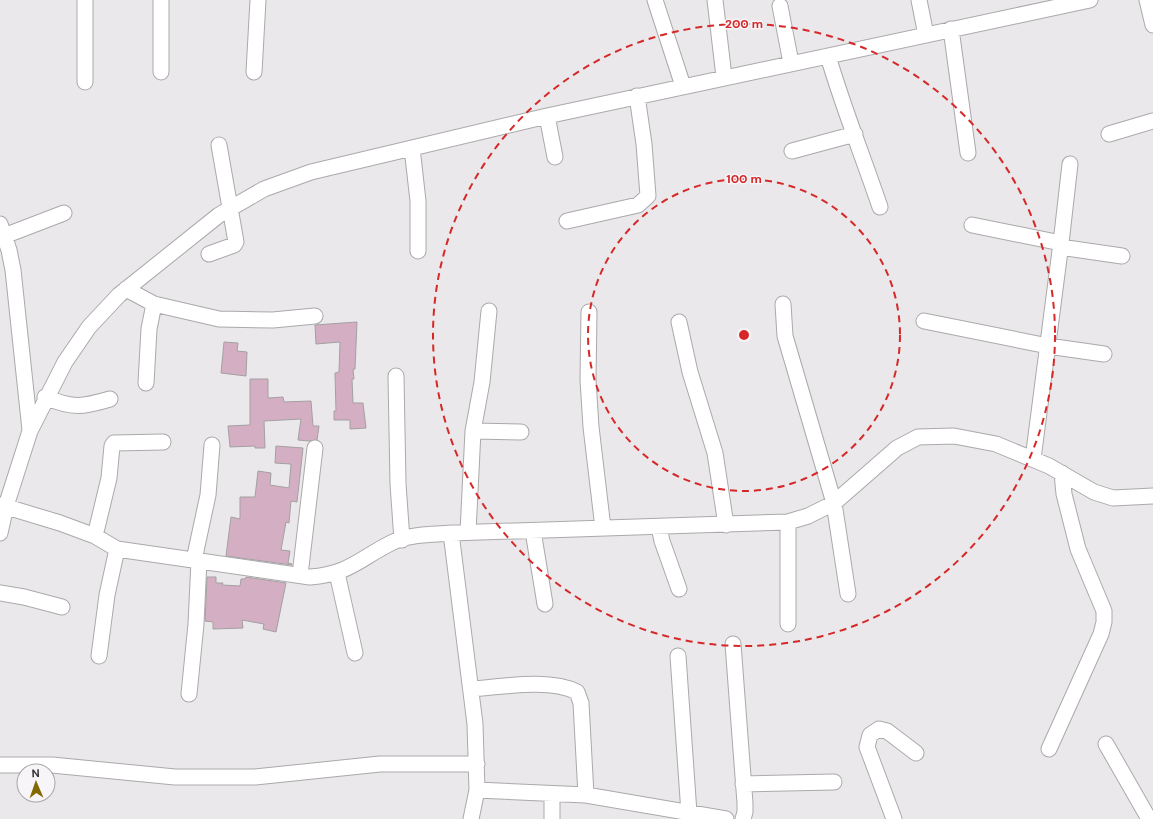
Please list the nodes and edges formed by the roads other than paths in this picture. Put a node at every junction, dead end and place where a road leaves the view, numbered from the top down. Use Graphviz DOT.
graph roads {
  1 [pos="85,0"];
  2 [pos="161,0"];
  3 [pos="258,0"];
  4 [pos="655,0"];
  5 [pos="715,0"];
  6 [pos="919,0"];
  7 [pos="1090,0"];
  8 [pos="1147,0"];
  9 [pos="780,6"];
  10 [pos="1153,25"];
  11 [pos="951,29"];
  12 [pos="926,35"];
  13 [pos="828,56"];
  14 [pos="791,64"];
  15 [pos="161,72"];
  16 [pos="254,72"];
  17 [pos="724,77"];
  18 [pos="85,82"];
  19 [pos="683,86"];
  20 [pos="637,96"];
  21 [pos="547,116"];
  22 [pos="1153,121"];
  23 [pos="855,134"];
  24 [pos="1108,134"];
  25 [pos="219,145"];
  26 [pos="412,148"];
  27 [pos="792,151"];
  28 [pos="968,153"];
  29 [pos="555,157"];
  30 [pos="1070,164"];
  31 [pos="880,207"];
  32 [pos="230,209"];
  33 [pos="64,213"];
  34 [pos="567,221"];
  35 [pos="972,225"];
  36 [pos="2,230"];
  37 [pos="1060,245"];
  38 [pos="418,251"];
  39 [pos="209,254"];
  40 [pos="1122,256"];
  41 [pos="6,269"];
  42 [pos="126,289"];
  43 [pos="154,304"];
  44 [pos="783,304"];
  45 [pos="489,311"];
  46 [pos="589,312"];
  47 [pos="315,316"];
  48 [pos="924,321"];
  49 [pos="679,322"];
  50 [pos="1048,346"];
  51 [pos="1104,354"];
  52 [pos="396,376"];
  53 [pos="146,383"];
  54 [pos="45,397"];
  55 [pos="110,399"];
  56 [pos="30,430"];
  57 [pos="473,431"];
  58 [pos="521,432"];
  59 [pos="163,442"];
  60 [pos="212,445"];
  61 [pos="315,448"];
  62 [pos="1033,459"];
  63 [pos="1062,474"];
  64 [pos="1153,496"];
  65 [pos="834,503"];
  66 [pos="3,506"];
  67 [pos="788,522"];
  68 [pos="726,525"];
  69 [pos="659,527"];
  70 [pos="603,528"];
  71 [pos="533,530"];
  72 [pos="468,532"];
  73 [pos="0,533"];
  74 [pos="451,533"];
  75 [pos="95,536"];
  76 [pos="402,540"];
  77 [pos="117,549"];
  78 [pos="197,560"];
  79 [pos="337,573"];
  80 [pos="300,575"];
  81 [pos="679,589"];
  82 [pos="0,593"];
  83 [pos="848,594"];
  84 [pos="545,604"];
  85 [pos="62,607"];
  86 [pos="788,624"];
  87 [pos="733,644"];
  88 [pos="355,653"];
  89 [pos="99,656"];
  90 [pos="678,656"];
  91 [pos="471,689"];
  92 [pos="189,694"];
  93 [pos="1106,744"];
  94 [pos="1049,749"];
  95 [pos="916,753"];
  96 [pos="477,764"];
  97 [pos="0,765"];
  98 [pos="834,782"];
  99 [pos="743,784"];
  100 [pos="477,790"];
  101 [pos="552,794"];
  102 [pos="586,795"];
  103 [pos="692,815"];
  104 [pos="471,819"];
  105 [pos="552,819"];
  106 [pos="726,819"];
  107 [pos="743,819"];
  108 [pos="894,819"];
  109 [pos="1150,819"];
  1 -- 18 [label="street"];
  2 -- 15 [label="street"];
  3 -- 16 [label="street"];
  4 -- 19 [label="street"];
  5 -- 17 [label="street"];
  6 -- 12 [label="street"];
  7 -- 11 [label="street"];
  8 -- 10 [label="street"];
  9 -- 14 [label="street"];
  11 -- 12 [label="street"];
  11 -- 28 [label="street"];
  12 -- 13 [label="street"];
  13 -- 14 [label="street"];
  13 -- 23 [label="street"];
  14 -- 17 [label="street"];
  17 -- 19 [label="street"];
  19 -- 20 [label="street"];
  20 -- 21 [label="street"];
  20 -- 34 [label="street"];
  21 -- 26 [label="street"];
  21 -- 29 [label="street"];
  22 -- 24 [label="street"];
  23 -- 27 [label="street"];
  23 -- 31 [label="street"];
  25 -- 32 [label="street"];
  26 -- 32 [label="street"];
  26 -- 38 [label="street"];
  30 -- 37 [label="street"];
  32 -- 39 [label="street"];
  32 -- 42 [label="street"];
  33 -- 36 [label="street"];
  35 -- 37 [label="street"];
  36 -- 41 [label="street"];
  37 -- 40 [label="street"];
  37 -- 50 [label="street"];
  41 -- 56 [label="street"];
  42 -- 43 [label="street"];
  42 -- 54 [label="street"];
  43 -- 47 [label="street"];
  43 -- 53 [label="street"];
  44 -- 65 [label="street"];
  45 -- 57 [label="street"];
  46 -- 70 [label="street"];
  48 -- 50 [label="street"];
  49 -- 68 [label="street"];
  50 -- 51 [label="street"];
  50 -- 62 [label="street"];
  52 -- 76 [label="street"];
  54 -- 55 [label="street"];
  54 -- 56 [label="street"];
  56 -- 66 [label="street"];
  57 -- 58 [label="street"];
  57 -- 72 [label="street"];
  59 -- 75 [label="street"];
  60 -- 78 [label="street"];
  61 -- 80 [label="street"];
  62 -- 63 [label="street"];
  62 -- 65 [label="street"];
  63 -- 64 [label="street"];
  63 -- 94 [label="street"];
  65 -- 67 [label="street"];
  65 -- 83 [label="street"];
  66 -- 73 [label="street"];
  66 -- 75 [label="street"];
  67 -- 68 [label="street"];
  67 -- 86 [label="street"];
  68 -- 69 [label="street"];
  69 -- 70 [label="street"];
  69 -- 81 [label="street"];
  70 -- 71 [label="street"];
  71 -- 72 [label="street"];
  71 -- 84 [label="street"];
  72 -- 74 [label="street"];
  74 -- 76 [label="street"];
  74 -- 91 [label="street"];
  75 -- 77 [label="street"];
  76 -- 79 [label="street"];
  77 -- 78 [label="street"];
  77 -- 89 [label="street"];
  78 -- 80 [label="street"];
  78 -- 92 [label="street"];
  79 -- 80 [label="street"];
  79 -- 88 [label="street"];
  82 -- 85 [label="street"];
  87 -- 99 [label="street"];
  90 -- 103 [label="street"];
  91 -- 96 [label="street"];
  91 -- 102 [label="street"];
  93 -- 109 [label="street"];
  95 -- 108 [label="street"];
  96 -- 97 [label="street"];
  96 -- 100 [label="street"];
  98 -- 99 [label="street"];
  99 -- 107 [label="street"];
  100 -- 101 [label="street"];
  100 -- 104 [label="street"];
  101 -- 102 [label="street"];
  101 -- 105 [label="street"];
  102 -- 103 [label="street"];
  103 -- 106 [label="street"];
}
